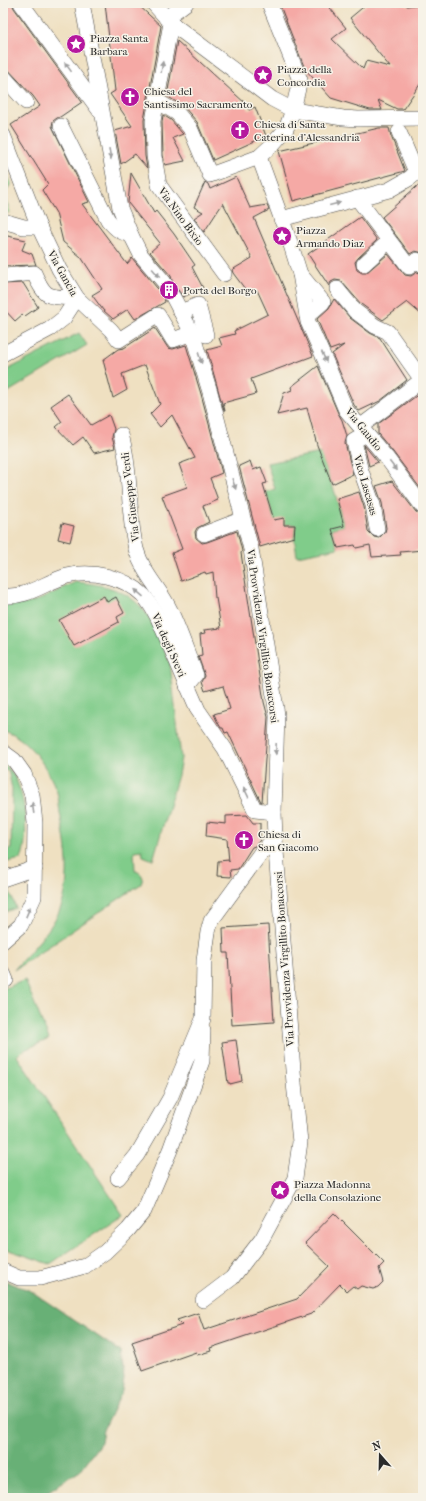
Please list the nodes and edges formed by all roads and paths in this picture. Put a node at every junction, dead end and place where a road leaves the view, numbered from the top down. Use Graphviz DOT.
graph roads {
  1 [pos="21,3"];
  2 [pos="82,3"];
  3 [pos="186,3"];
  4 [pos="269,3"];
  5 [pos="164,18"];
  6 [pos="3,76"];
  7 [pos="157,101"];
  8 [pos="26,102"];
  9 [pos="293,110"];
  10 [pos="103,115"];
  11 [pos="423,118"];
  12 [pos="396,125"];
  13 [pos="61,126"];
  14 [pos="3,135"];
  15 [pos="259,157"];
  16 [pos="3,163"];
  17 [pos="17,172"];
  18 [pos="416,172"];
  19 [pos="357,198"];
  20 [pos="281,218"];
  21 [pos="3,221"];
  22 [pos="39,227"];
  23 [pos="131,235"];
  24 [pos="389,241"];
  25 [pos="421,260"];
  26 [pos="364,264"];
  27 [pos="3,274"];
  28 [pos="224,274"];
  29 [pos="164,282"];
  30 [pos="337,289"];
  31 [pos="173,297"];
  32 [pos="76,298"];
  33 [pos="199,334"];
  34 [pos="3,354"];
  35 [pos="419,383"];
  36 [pos="360,434"];
  37 [pos="121,435"];
  38 [pos="423,507"];
  39 [pos="243,519"];
  40 [pos="377,529"];
  41 [pos="204,534"];
  42 [pos="3,596"];
  43 [pos="187,686"];
  44 [pos="3,752"];
  45 [pos="274,812"];
  46 [pos="276,838"];
  47 [pos="35,868"];
  48 [pos="3,879"];
  49 [pos="3,941"];
  50 [pos="203,1019"];
  51 [pos="118,1178"];
  52 [pos="3,1271"];
  53 [pos="203,1300"];
  10 -- 1 [label="street, one-way"];
  2 -- 10 [label="street"];
  3 -- 5 [label="street"];
  4 -- 9 [label="street"];
  7 -- 5 [label="street, Via Nino Bixio, one-way"];
  5 -- 9 [label="street"];
  6 -- 8 [label="street"];
  7 -- 15 [label="street"];
  7 -- 28 [label="street, Via Nino Bixio"];
  9 -- 12 [label="street"];
  9 -- 15 [label="street"];
  10 -- 23 [label="street, one-way"];
  11 -- 12 [label="street"];
  12 -- 18 [label="street"];
  13 -- 23 [label="street"];
  14 -- 17 [label="street, Via Gancia"];
  15 -- 20 [label="street"];
  16 -- 17 [label="street"];
  17 -- 22 [label="street, Via Gancia"];
  18 -- 19 [label="street"];
  20 -- 19 [label="street, one-way"];
  19 -- 24 [label="street"];
  20 -- 36 [label="street, Via Gaudio, one-way"];
  21 -- 22 [label="street"];
  22 -- 32 [label="street, Via Gancia"];
  23 -- 29 [label="street, one-way"];
  24 -- 25 [label="street"];
  24 -- 26 [label="street"];
  27 -- 32 [label="street"];
  30 -- 35 [label="street"];
  31 -- 33 [label="street, Via Provvidenza Virgillito Bonaccorsi"];
  32 -- 33 [label="street, Via Gancia"];
  32 -- 34 [label="street"];
  33 -- 39 [label="street, Via Provvidenza Virgillito Bonaccorsi, one-way"];
  35 -- 36 [label="street"];
  36 -- 38 [label="street, Via Gaudio, one-way"];
  36 -- 40 [label="street, Vico Lascasas"];
  37 -- 43 [label="street, Via Giuseppe Verdi"];
  39 -- 41 [label="street"];
  39 -- 45 [label="street, Via Provvidenza Virgillito Bonaccorsi, one-way"];
  43 -- 42 [label="street, Via degli Svevi, one-way"];
  45 -- 43 [label="street, Via degli Svevi, one-way"];
  47 -- 44 [label="street, one-way"];
  45 -- 46 [label="street, Via Provvidenza Virgillito Bonaccorsi"];
  46 -- 50 [label="street"];
  46 -- 53 [label="street, Via Provvidenza Virgillito Bonaccorsi"];
  47 -- 48 [label="street"];
  49 -- 47 [label="street, one-way"];
  50 -- 51 [label="street"];
  50 -- 52 [label="street"];
}
